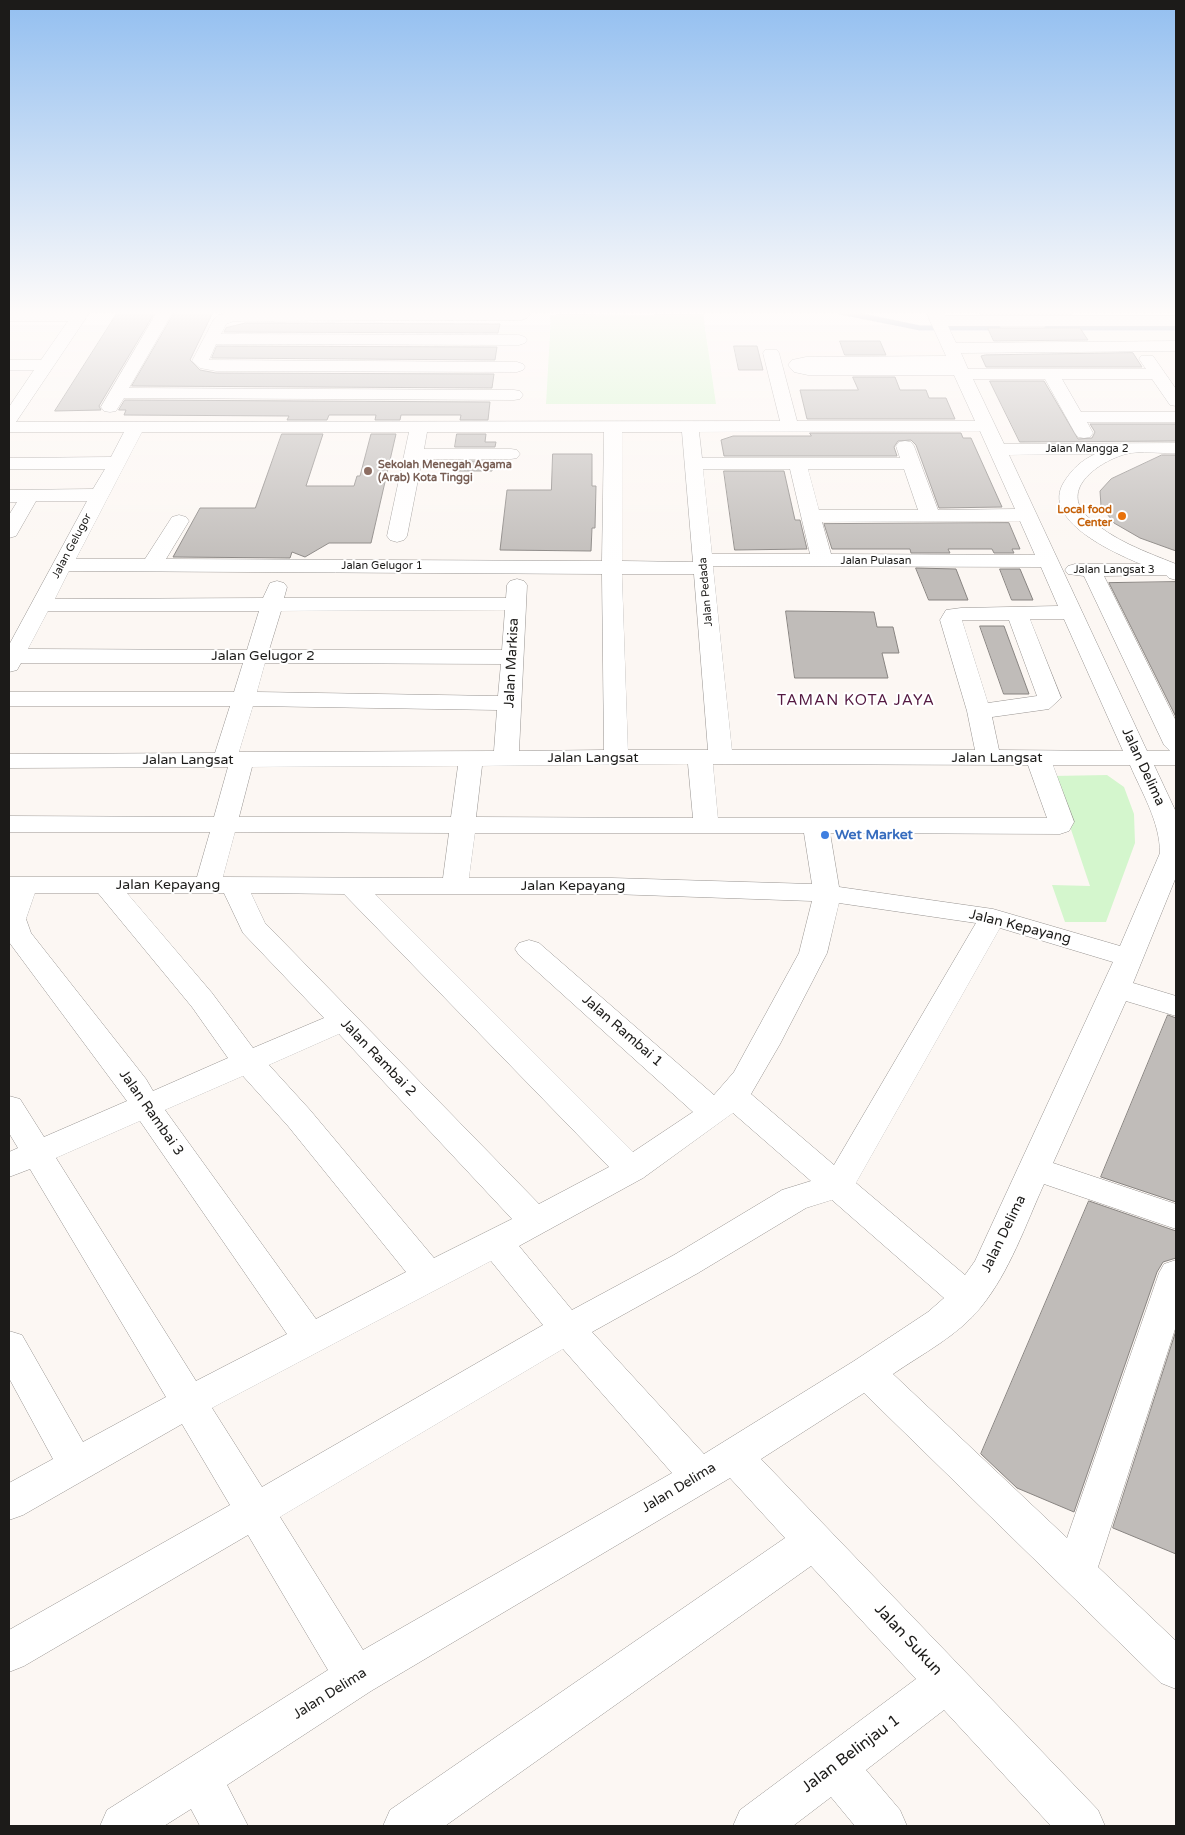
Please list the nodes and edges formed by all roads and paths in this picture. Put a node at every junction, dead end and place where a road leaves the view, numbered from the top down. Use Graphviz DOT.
graph roads {
  1 [pos="23,398"];
  2 [pos="115,398"];
  3 [pos="514,398"];
  4 [pos="783,398"];
  5 [pos="973,398"];
  6 [pos="1064,398"];
  7 [pos="1075,417"];
  8 [pos="1176,417"];
  9 [pos="9,419"];
  10 [pos="511,426"];
  11 [pos="690,426"];
  12 [pos="790,426"];
  13 [pos="898,426"];
  14 [pos="986,426"];
  15 [pos="9,427"];
  16 [pos="136,427"];
  17 [pos="419,427"];
  18 [pos="614,427"];
  19 [pos="98,428"];
  20 [pos="1176,448"];
  21 [pos="1093,449"];
  22 [pos="1123,449"];
  23 [pos="997,450"];
  24 [pos="414,454"];
  25 [pos="511,454"];
  26 [pos="9,463"];
  27 [pos="116,463"];
  28 [pos="911,463"];
  29 [pos="694,464"];
  30 [pos="798,464"];
  31 [pos="30,495"];
  32 [pos="99,495"];
  33 [pos="9,496"];
  34 [pos="930,515"];
  35 [pos="1027,515"];
  36 [pos="811,516"];
  37 [pos="179,522"];
  38 [pos="9,532"];
  39 [pos="397,536"];
  40 [pos="822,560"];
  41 [pos="703,564"];
  42 [pos="62,565"];
  43 [pos="152,565"];
  44 [pos="1050,565"];
  45 [pos="284,566"];
  46 [pos="612,566"];
  47 [pos="518,567"];
  48 [pos="1091,570"];
  49 [pos="1175,571"];
  50 [pos="272,604"];
  51 [pos="515,604"];
  52 [pos="40,605"];
  53 [pos="1072,612"];
  54 [pos="1017,613"];
  55 [pos="257,656"];
  56 [pos="512,657"];
  57 [pos="11,660"];
  58 [pos="9,699"];
  59 [pos="244,699"];
  60 [pos="509,703"];
  61 [pos="979,711"];
  62 [pos="1176,745"];
  63 [pos="710,757"];
  64 [pos="506,758"];
  65 [pos="616,758"];
  66 [pos="1038,758"];
  67 [pos="1139,758"];
  68 [pos="1176,758"];
  69 [pos="471,759"];
  70 [pos="989,759"];
  71 [pos="233,760"];
  72 [pos="9,761"];
  73 [pos="1172,822"];
  74 [pos="9,824"];
  75 [pos="224,824"];
  76 [pos="462,824"];
  77 [pos="706,825"];
  78 [pos="816,825"];
  79 [pos="17,885"];
  80 [pos="220,885"];
  81 [pos="106,886"];
  82 [pos="352,886"];
  83 [pos="455,886"];
  84 [pos="827,893"];
  85 [pos="993,917"];
  86 [pos="529,949"];
  87 [pos="1124,973"];
  88 [pos="1176,1006"];
  89 [pos="343,1022"];
  90 [pos="249,1062"];
  91 [pos="724,1104"];
  92 [pos="9,1107"];
  93 [pos="146,1107"];
  94 [pos="23,1159"];
  95 [pos="1035,1168"];
  96 [pos="631,1170"];
  97 [pos="839,1185"];
  98 [pos="1176,1217"];
  99 [pos="536,1222"];
  100 [pos="496,1244"];
  101 [pos="1176,1273"];
  102 [pos="430,1276"];
  103 [pos="968,1298"];
  104 [pos="567,1329"];
  105 [pos="310,1338"];
  106 [pos="9,1345"];
  107 [pos="868,1372"];
  108 [pos="189,1402"];
  109 [pos="76,1465"];
  110 [pos="716,1466"];
  111 [pos="9,1503"];
  112 [pos="255,1511"];
  113 [pos="814,1541"];
  114 [pos="1076,1572"];
  115 [pos="9,1652"];
  116 [pos="1176,1669"];
  117 [pos="356,1677"];
  118 [pos="947,1682"];
  119 [pos="835,1767"];
  120 [pos="199,1778"];
  121 [pos="123,1826"];
  122 [pos="225,1826"];
  123 [pos="406,1826"];
  124 [pos="756,1826"];
  125 [pos="884,1826"];
  126 [pos="1082,1826"];
  1 -- 9 [label="street"];
  2 -- 19 [label="street"];
  3 -- 10 [label="street"];
  4 -- 12 [label="street"];
  5 -- 14 [label="street, Jalan Delima"];
  6 -- 7 [label="street"];
  7 -- 8 [label="street"];
  7 -- 21 [label="street"];
  10 -- 17 [label="street"];
  10 -- 18 [label="street"];
  11 -- 12 [label="street"];
  11 -- 18 [label="street"];
  11 -- 29 [label="street, Jalan Pedada"];
  12 -- 13 [label="street"];
  13 -- 14 [label="street"];
  13 -- 28 [label="street"];
  14 -- 23 [label="street, Jalan Delima"];
  15 -- 19 [label="street"];
  16 -- 17 [label="street"];
  16 -- 19 [label="street"];
  16 -- 27 [label="street, Jalan Gelugor"];
  17 -- 24 [label="street"];
  18 -- 46 [label="street"];
  20 -- 22 [label="street, Jalan Mangga 2"];
  21 -- 22 [label="street, Jalan Mangga 2"];
  21 -- 23 [label="street, Jalan Mangga 2"];
  22 -- 49 [label="street"];
  23 -- 35 [label="street, Jalan Delima"];
  24 -- 25 [label="street"];
  24 -- 39 [label="street"];
  26 -- 27 [label="street"];
  27 -- 32 [label="street, Jalan Gelugor"];
  28 -- 30 [label="street"];
  28 -- 34 [label="street"];
  29 -- 30 [label="street"];
  29 -- 41 [label="street, Jalan Pedada"];
  30 -- 36 [label="street"];
  31 -- 32 [label="street"];
  31 -- 33 [label="street"];
  31 -- 38 [label="street"];
  32 -- 42 [label="street, Jalan Gelugor"];
  34 -- 35 [label="street"];
  34 -- 36 [label="street"];
  35 -- 44 [label="street, Jalan Delima"];
  36 -- 40 [label="street"];
  37 -- 43 [label="street"];
  40 -- 41 [label="street, Jalan Pulasan"];
  40 -- 44 [label="street, Jalan Pulasan"];
  41 -- 46 [label="street, Jalan Gelugor 1"];
  41 -- 63 [label="street, Jalan Pedada"];
  42 -- 43 [label="street, Jalan Gelugor 1"];
  42 -- 52 [label="street, Jalan Gelugor"];
  43 -- 45 [label="street, Jalan Gelugor 1"];
  44 -- 48 [label="street, Jalan Langsat 3"];
  44 -- 53 [label="street, Jalan Delima"];
  45 -- 47 [label="street, Jalan Gelugor 1"];
  45 -- 50 [label="street"];
  46 -- 47 [label="street, Jalan Gelugor 1"];
  46 -- 65 [label="street"];
  47 -- 51 [label="street, Jalan Markisa"];
  48 -- 49 [label="street, Jalan Langsat 3"];
  48 -- 62 [label="street"];
  50 -- 51 [label="street"];
  50 -- 52 [label="street"];
  50 -- 55 [label="street"];
  51 -- 56 [label="street, Jalan Markisa"];
  52 -- 57 [label="street, Jalan Gelugor"];
  53 -- 54 [label="street"];
  53 -- 67 [label="street, Jalan Delima"];
  54 -- 61 [label="street"];
  54 -- 61 [label="street"];
  55 -- 56 [label="street, Jalan Gelugor 2"];
  55 -- 57 [label="street, Jalan Gelugor 2"];
  55 -- 59 [label="street"];
  56 -- 60 [label="street, Jalan Markisa"];
  58 -- 59 [label="street"];
  59 -- 60 [label="street"];
  59 -- 71 [label="street"];
  60 -- 64 [label="street, Jalan Markisa"];
  61 -- 70 [label="street"];
  63 -- 65 [label="street, Jalan Langsat"];
  63 -- 70 [label="street, Jalan Langsat"];
  63 -- 77 [label="street, Jalan Pedada"];
  64 -- 65 [label="street, Jalan Langsat"];
  64 -- 69 [label="street, Jalan Langsat"];
  66 -- 67 [label="street, Jalan Langsat"];
  66 -- 70 [label="street, Jalan Langsat"];
  66 -- 78 [label="street"];
  67 -- 68 [label="street, Jalan Langsat"];
  67 -- 73 [label="street, Jalan Delima"];
  69 -- 71 [label="street, Jalan Langsat"];
  69 -- 76 [label="street"];
  71 -- 72 [label="street, Jalan Langsat"];
  71 -- 75 [label="street"];
  73 -- 87 [label="street, Jalan Delima"];
  74 -- 75 [label="street"];
  75 -- 76 [label="street"];
  75 -- 80 [label="street"];
  76 -- 77 [label="street"];
  76 -- 83 [label="street"];
  77 -- 78 [label="street"];
  78 -- 84 [label="street"];
  79 -- 81 [label="street, Jalan Kepayang"];
  79 -- 93 [label="street, Jalan Rambai 3"];
  80 -- 81 [label="street, Jalan Kepayang"];
  80 -- 82 [label="street, Jalan Kepayang"];
  80 -- 89 [label="street, Jalan Rambai 2"];
  81 -- 90 [label="street"];
  82 -- 83 [label="street, Jalan Kepayang"];
  82 -- 96 [label="street"];
  83 -- 84 [label="street, Jalan Kepayang"];
  84 -- 85 [label="street, Jalan Kepayang"];
  84 -- 91 [label="street"];
  85 -- 87 [label="street, Jalan Kepayang"];
  85 -- 97 [label="street"];
  86 -- 91 [label="street, Jalan Rambai 1"];
  87 -- 88 [label="street, Jalan Kepayang"];
  87 -- 95 [label="street, Jalan Delima"];
  89 -- 90 [label="street"];
  89 -- 99 [label="street, Jalan Rambai 2"];
  90 -- 93 [label="street"];
  90 -- 102 [label="street"];
  91 -- 96 [label="street"];
  91 -- 97 [label="street, Jalan Rambai 1"];
  92 -- 94 [label="street"];
  93 -- 94 [label="street"];
  93 -- 105 [label="street, Jalan Rambai 3"];
  94 -- 108 [label="street"];
  95 -- 98 [label="street"];
  95 -- 103 [label="street, Jalan Delima"];
  96 -- 99 [label="street"];
  97 -- 103 [label="street, Jalan Rambai 1"];
  97 -- 104 [label="street"];
  99 -- 100 [label="street"];
  100 -- 102 [label="street"];
  100 -- 104 [label="street, Jalan Sukun"];
  101 -- 114 [label="street"];
  102 -- 105 [label="street"];
  103 -- 107 [label="street, Jalan Delima"];
  104 -- 110 [label="street, Jalan Sukun"];
  104 -- 112 [label="street"];
  105 -- 108 [label="street"];
  106 -- 109 [label="street"];
  107 -- 110 [label="street, Jalan Delima"];
  107 -- 114 [label="street"];
  108 -- 109 [label="street"];
  108 -- 112 [label="street"];
  109 -- 111 [label="street"];
  110 -- 113 [label="street, Jalan Sukun"];
  110 -- 117 [label="street, Jalan Delima"];
  112 -- 115 [label="street"];
  112 -- 117 [label="street"];
  113 -- 118 [label="street, Jalan Sukun"];
  113 -- 123 [label="street"];
  114 -- 116 [label="street"];
  117 -- 120 [label="street, Jalan Delima"];
  118 -- 119 [label="street, Jalan Belinjau 1"];
  118 -- 126 [label="street, Jalan Sukun"];
  119 -- 124 [label="street, Jalan Belinjau 1"];
  119 -- 125 [label="street"];
  120 -- 121 [label="street, Jalan Delima"];
  120 -- 122 [label="street"];
}
